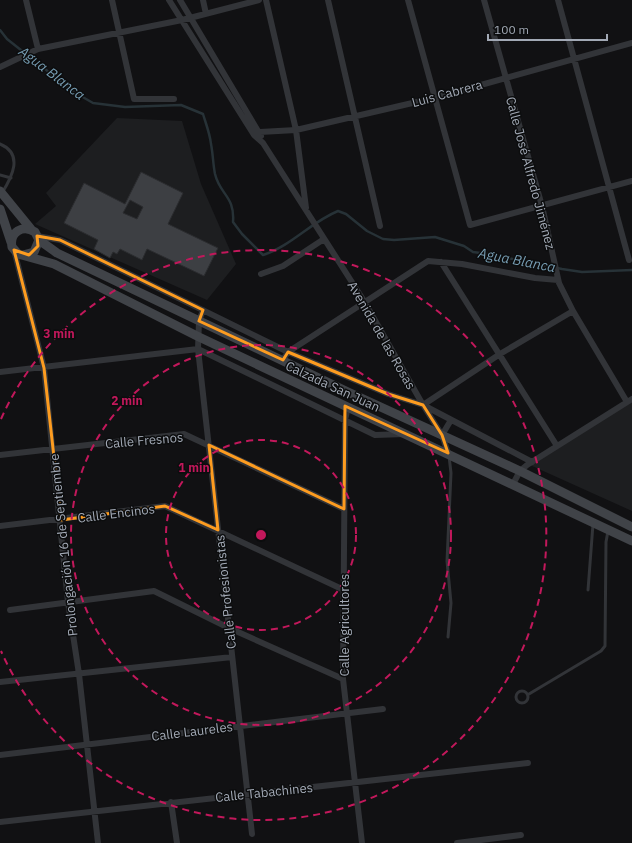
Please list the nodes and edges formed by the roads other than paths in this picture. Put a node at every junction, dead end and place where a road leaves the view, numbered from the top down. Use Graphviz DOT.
graph roads {
  1 [pos="26,0"];
  2 [pos="112,0"];
  3 [pos="169,0"];
  4 [pos="180,0"];
  5 [pos="203,0"];
  6 [pos="260,0"];
  7 [pos="266,0"];
  8 [pos="328,0"];
  9 [pos="408,0"];
  10 [pos="484,0"];
  11 [pos="558,0"];
  12 [pos="206,14"];
  13 [pos="191,18"];
  14 [pos="182,20"];
  15 [pos="119,34"];
  16 [pos="632,43"];
  17 [pos="36,50"];
  18 [pos="574,61"];
  19 [pos="0,67"];
  20 [pos="506,77"];
  21 [pos="434,98"];
  22 [pos="174,99"];
  23 [pos="354,116"];
  24 [pos="296,130"];
  25 [pos="256,134"];
  26 [pos="0,144"];
  27 [pos="0,175"];
  28 [pos="11,178"];
  29 [pos="632,181"];
  30 [pos="609,187"];
  31 [pos="1,193"];
  32 [pos="542,206"];
  33 [pos="0,209"];
  34 [pos="306,211"];
  35 [pos="380,226"];
  36 [pos="36,235"];
  37 [pos="322,237"];
  38 [pos="12,246"];
  39 [pos="57,253"];
  40 [pos="23,255"];
  41 [pos="629,260"];
  42 [pos="441,262"];
  43 [pos="54,264"];
  44 [pos="261,274"];
  45 [pos="558,277"];
  46 [pos="364,301"];
  47 [pos="203,310"];
  48 [pos="573,311"];
  49 [pos="199,321"];
  50 [pos="199,337"];
  51 [pos="198,349"];
  52 [pos="500,354"];
  53 [pos="285,356"];
  54 [pos="44,368"];
  55 [pos="0,372"];
  56 [pos="629,400"];
  57 [pos="423,405"];
  58 [pos="348,407"];
  59 [pos="345,420"];
  60 [pos="451,420"];
  61 [pos="406,434"];
  62 [pos="442,435"];
  63 [pos="209,445"];
  64 [pos="557,446"];
  65 [pos="53,449"];
  66 [pos="448,453"];
  67 [pos="0,455"];
  68 [pos="532,462"];
  69 [pos="520,471"];
  70 [pos="512,484"];
  71 [pos="344,509"];
  72 [pos="61,520"];
  73 [pos="593,522"];
  74 [pos="0,526"];
  75 [pos="632,527"];
  76 [pos="608,529"];
  77 [pos="218,530"];
  78 [pos="632,540"];
  79 [pos="344,590"];
  80 [pos="588,590"];
  81 [pos="68,602"];
  82 [pos="10,610"];
  83 [pos="229,628"];
  84 [pos="448,637"];
  85 [pos="232,657"];
  86 [pos="79,674"];
  87 [pos="343,679"];
  88 [pos="0,682"];
  89 [pos="529,694"];
  90 [pos="384,709"];
  91 [pos="347,714"];
  92 [pos="240,726"];
  93 [pos="86,744"];
  94 [pos="0,755"];
  95 [pos="528,763"];
  96 [pos="355,782"];
  97 [pos="248,794"];
  98 [pos="171,802"];
  99 [pos="95,811"];
  100 [pos="0,822"];
  101 [pos="252,834"];
  102 [pos="521,835"];
  103 [pos="98,843"];
  104 [pos="177,843"];
  105 [pos="362,843"];
  106 [pos="457,843"];
  1 -- 17 [label="street"];
  2 -- 15 [label="street"];
  3 -- 14 [label="street"];
  4 -- 13 [label="street"];
  5 -- 12 [label="street"];
  6 -- 12 [label="street"];
  7 -- 24 [label="street"];
  8 -- 23 [label="street"];
  9 -- 21 [label="street"];
  10 -- 20 [label="street, Calle José Alfredo Jiménez"];
  11 -- 18 [label="street"];
  12 -- 13 [label="street"];
  13 -- 14 [label="street"];
  13 -- 25 [label="street"];
  14 -- 15 [label="street"];
  14 -- 25 [label="street"];
  15 -- 17 [label="street"];
  15 -- 22 [label="street"];
  16 -- 18 [label="street, Luis Cabrera"];
  17 -- 19 [label="street"];
  18 -- 20 [label="street, Luis Cabrera"];
  18 -- 30 [label="street"];
  20 -- 21 [label="street, Luis Cabrera"];
  20 -- 32 [label="street, Calle José Alfredo Jiménez"];
  21 -- 23 [label="street, Luis Cabrera"];
  21 -- 32 [label="street"];
  23 -- 24 [label="street, Luis Cabrera"];
  23 -- 35 [label="street"];
  24 -- 25 [label="street, Luis Cabrera"];
  24 -- 34 [label="street"];
  25 -- 34 [label="street"];
  26 -- 28 [label="lane"];
  27 -- 28 [label="lane"];
  28 -- 31 [label="lane"];
  29 -- 30 [label="street"];
  30 -- 32 [label="street"];
  30 -- 41 [label="street"];
  31 -- 36 [label="main road, Calzada San Juan"];
  32 -- 45 [label="street, Calle José Alfredo Jiménez"];
  33 -- 38 [label="main road"];
  34 -- 37 [label="street, Avenida de las Rosas"];
  36 -- 38 [label="main road"];
  36 -- 39 [label="main road, Calzada San Juan"];
  36 -- 40 [label="main road"];
  36 -- 47 [label="street"];
  37 -- 44 [label="street"];
  37 -- 46 [label="street, Avenida de las Rosas"];
  38 -- 40 [label="main road"];
  38 -- 54 [label="street, Prolongación 16 de Septiembre"];
  39 -- 43 [label="main road"];
  39 -- 49 [label="main road, Calzada San Juan"];
  40 -- 43 [label="main road, Calzada San Juan"];
  42 -- 45 [label="street"];
  42 -- 46 [label="street"];
  42 -- 52 [label="street"];
  43 -- 50 [label="main road, Calzada San Juan"];
  45 -- 48 [label="street, Calle José Alfredo Jiménez"];
  46 -- 53 [label="street"];
  46 -- 57 [label="street, Avenida de las Rosas"];
  47 -- 49 [label="street, Calle Profesionistas"];
  47 -- 53 [label="street"];
  48 -- 52 [label="street"];
  48 -- 56 [label="street, Calle José Alfredo Jiménez"];
  49 -- 50 [label="street, Calle Profesionistas"];
  49 -- 53 [label="main road, Calzada San Juan"];
  50 -- 51 [label="street, Calle Profesionistas"];
  50 -- 58 [label="main road, Calzada San Juan"];
  51 -- 54 [label="street"];
  51 -- 59 [label="street"];
  51 -- 63 [label="street, Calle Profesionistas"];
  52 -- 57 [label="street"];
  52 -- 64 [label="street"];
  53 -- 57 [label="street"];
  53 -- 62 [label="main road, Calzada San Juan"];
  54 -- 55 [label="street"];
  54 -- 65 [label="street, Prolongación 16 de Septiembre"];
  56 -- 64 [label="street"];
  57 -- 60 [label="street"];
  57 -- 62 [label="street, Avenida de las Rosas"];
  58 -- 59 [label="street, Calle Agricultores"];
  58 -- 61 [label="main road, Calzada San Juan"];
  59 -- 61 [label="street"];
  59 -- 71 [label="street, Calle Agricultores"];
  60 -- 62 [label="street"];
  60 -- 68 [label="street"];
  61 -- 66 [label="main road, Calzada San Juan"];
  62 -- 66 [label="street, Avenida de las Rosas"];
  62 -- 69 [label="main road, Calzada San Juan"];
  63 -- 65 [label="street, Calle Fresnos"];
  63 -- 71 [label="street, Calle Fresnos"];
  63 -- 77 [label="street, Calle Profesionistas"];
  64 -- 68 [label="street"];
  65 -- 67 [label="street, Calle Fresnos"];
  65 -- 72 [label="street, Prolongación 16 de Septiembre"];
  66 -- 70 [label="main road, Calzada San Juan"];
  66 -- 84 [label="lane"];
  68 -- 69 [label="street"];
  69 -- 70 [label="street"];
  69 -- 75 [label="main road, Calzada San Juan"];
  70 -- 73 [label="main road, Calzada San Juan"];
  71 -- 79 [label="street, Calle Agricultores"];
  72 -- 74 [label="street, Calle Encinos"];
  72 -- 77 [label="street, Calle Encinos"];
  72 -- 81 [label="street, Prolongación 16 de Septiembre"];
  73 -- 76 [label="main road, Calzada San Juan"];
  73 -- 80 [label="lane"];
  76 -- 78 [label="main road, Calzada San Juan"];
  76 -- 89 [label="lane"];
  77 -- 79 [label="street, Calle Encinos"];
  77 -- 83 [label="street, Calle Profesionistas"];
  79 -- 87 [label="street, Calle Agricultores"];
  81 -- 82 [label="street"];
  81 -- 83 [label="street"];
  81 -- 86 [label="street, Prolongación 16 de Septiembre"];
  83 -- 85 [label="street, Calle Profesionistas"];
  83 -- 87 [label="street"];
  85 -- 86 [label="street"];
  85 -- 92 [label="street, Calle Profesionistas"];
  86 -- 88 [label="street"];
  86 -- 93 [label="street, Prolongación 16 de Septiembre"];
  87 -- 91 [label="street, Calle Agricultores"];
  89 -- 89 [label="lane"];
  90 -- 91 [label="street, Calle Laureles"];
  91 -- 92 [label="street, Calle Laureles"];
  91 -- 96 [label="street, Calle Agricultores"];
  92 -- 93 [label="street, Calle Laureles"];
  92 -- 97 [label="street, Calle Profesionistas"];
  93 -- 94 [label="street, Calle Laureles"];
  93 -- 99 [label="street, Prolongación 16 de Septiembre"];
  95 -- 96 [label="street, Calle Tabachines"];
  96 -- 97 [label="street, Calle Tabachines"];
  96 -- 105 [label="street, Calle Agricultores"];
  97 -- 98 [label="street, Calle Tabachines"];
  97 -- 101 [label="street, Calle Profesionistas"];
  98 -- 99 [label="street, Calle Tabachines"];
  98 -- 104 [label="street"];
  99 -- 100 [label="street, Calle Tabachines"];
  99 -- 103 [label="street, Prolongación 16 de Septiembre"];
  102 -- 106 [label="street"];
}
